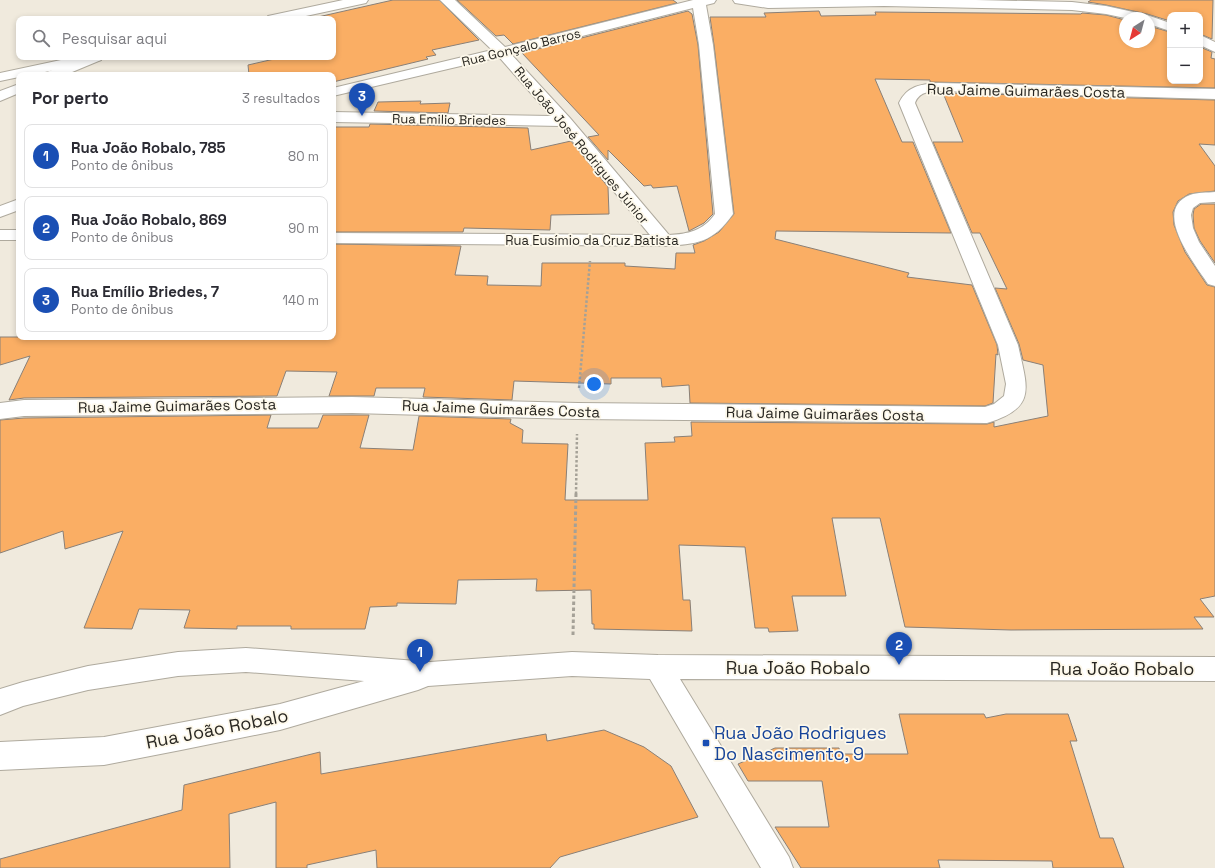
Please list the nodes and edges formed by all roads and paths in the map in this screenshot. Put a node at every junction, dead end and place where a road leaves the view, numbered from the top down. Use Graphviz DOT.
graph roads {
  1 [pos="361,0"];
  2 [pos="446,0"];
  3 [pos="740,0"];
  4 [pos="704,1"];
  5 [pos="1119,13"];
  6 [pos="286,16"];
  7 [pos="1155,22"];
  8 [pos="1167,26"];
  9 [pos="1203,36"];
  10 [pos="1215,38"];
  11 [pos="1203,41"];
  12 [pos="1215,48"];
  13 [pos="502,52"];
  14 [pos="82,60"];
  15 [pos="89,60"];
  16 [pos="24,72"];
  17 [pos="59,72"];
  18 [pos="16,74"];
  19 [pos="0,77"];
  20 [pos="16,89"];
  21 [pos="336,91"];
  22 [pos="1215,94"];
  23 [pos="0,96"];
  24 [pos="336,117"];
  25 [pos="564,121"];
  26 [pos="1215,197"];
  27 [pos="16,205"];
  28 [pos="0,212"];
  29 [pos="0,235"];
  30 [pos="16,235"];
  31 [pos="336,238"];
  32 [pos="591,240"];
  33 [pos="664,241"];
  34 [pos="1215,280"];
  35 [pos="0,411"];
  36 [pos="578,412"];
  37 [pos="572,664"];
  38 [pos="658,667"];
  39 [pos="1215,669"];
  40 [pos="430,674"];
  41 [pos="0,702"];
  42 [pos="0,756"];
  43 [pos="778,868"];
  1 -- 6 [label="street"];
  2 -- 13 [label="street, Rua João José Rodrigues Júnior"];
  3 -- 5 [label="street"];
  4 -- 13 [label="street, Rua Gonçalo Barros"];
  4 -- 33 [label="street, Rua Eusímio da Cruz Batista"];
  7 -- 8 [label="street"];
  9 -- 10 [label="street"];
  11 -- 12 [label="street"];
  13 -- 21 [label="street, Rua Gonçalo Barros"];
  13 -- 25 [label="street, Rua João José Rodrigues Júnior"];
  14 -- 16 [label="street"];
  15 -- 17 [label="street"];
  18 -- 19 [label="street"];
  20 -- 23 [label="street"];
  22 -- 36 [label="street, Rua Jaime Guimarães Costa"];
  24 -- 25 [label="street, Rua Emilio Briedes"];
  25 -- 33 [label="street, Rua João José Rodrigues Júnior"];
  26 -- 34 [label="street"];
  27 -- 28 [label="street"];
  29 -- 30 [label="street"];
  31 -- 32 [label="street, Rua Eusímio da Cruz Batista"];
  32 -- 33 [label="street, Rua Eusímio da Cruz Batista"];
  32 -- 36 [label="path"];
  35 -- 36 [label="street, Rua Jaime Guimarães Costa"];
  36 -- 37 [label="path"];
  37 -- 38 [label="street, Rua João Robalo"];
  37 -- 40 [label="street, Rua João Robalo"];
  38 -- 39 [label="street, Rua João Robalo"];
  38 -- 43 [label="street"];
  40 -- 41 [label="street, Rua João Robalo"];
  40 -- 42 [label="street, Rua João Robalo"];
}
